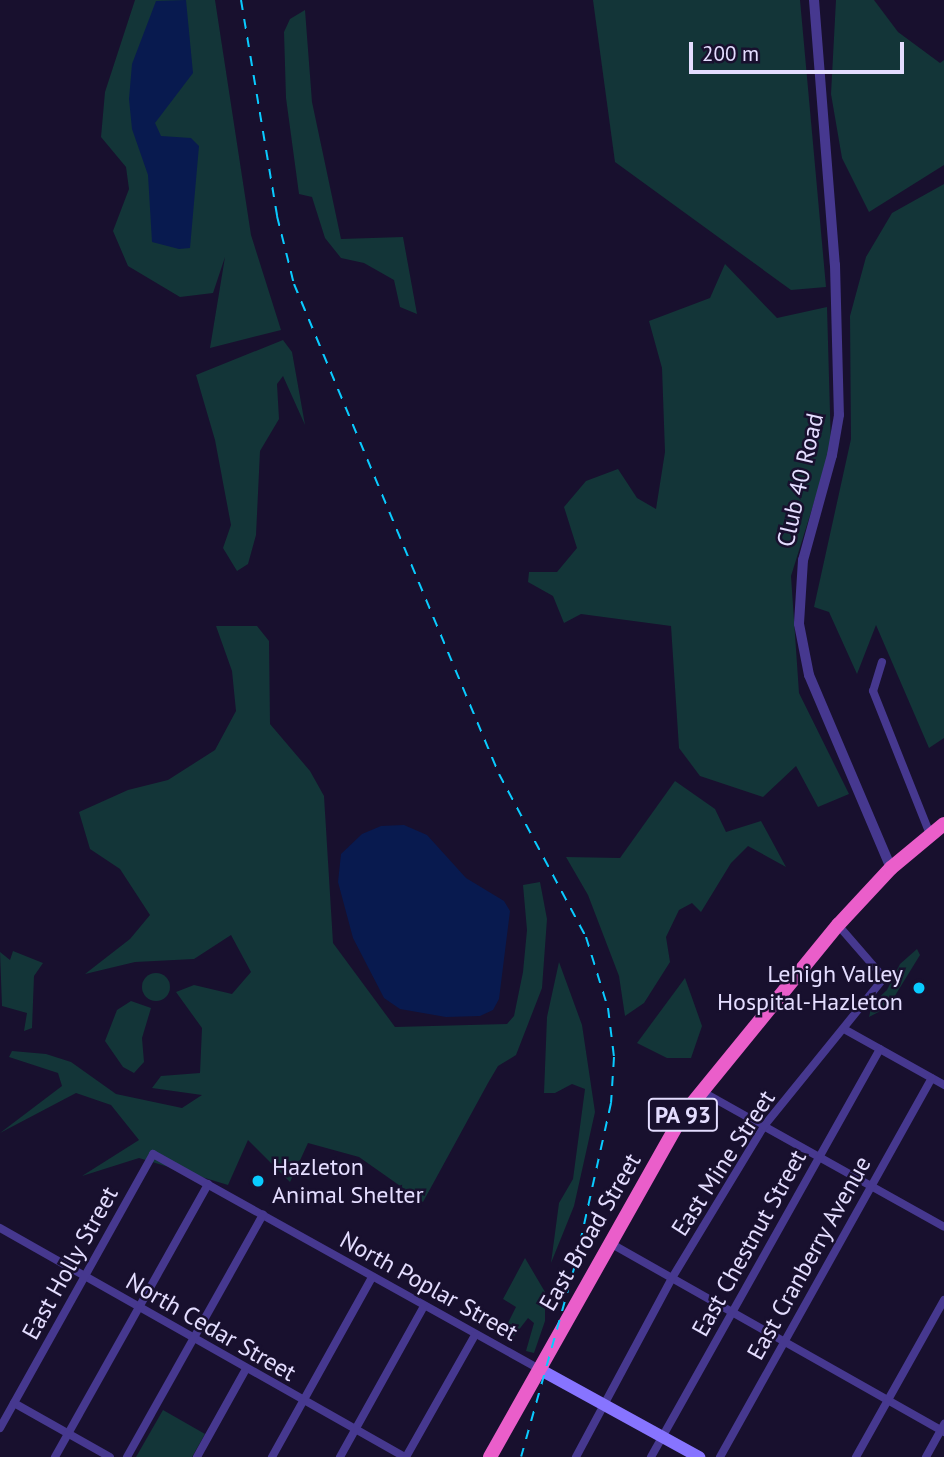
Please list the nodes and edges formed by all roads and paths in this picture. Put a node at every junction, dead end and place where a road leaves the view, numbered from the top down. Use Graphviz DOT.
graph roads {
  1 [pos="814,0"];
  2 [pos="882,662"];
  3 [pos="944,824"];
  4 [pos="930,834"];
  5 [pos="891,868"];
  6 [pos="838,925"];
  7 [pos="844,1029"];
  8 [pos="880,1049"];
  9 [pos="932,1078"];
  10 [pos="944,1085"];
  11 [pos="701,1091"];
  12 [pos="764,1126"];
  13 [pos="153,1154"];
  14 [pos="819,1157"];
  15 [pos="208,1184"];
  16 [pos="872,1186"];
  17 [pos="263,1215"];
  18 [pos="944,1227"];
  19 [pos="0,1228"];
  20 [pos="610,1243"];
  21 [pos="86,1277"];
  22 [pos="372,1277"];
  23 [pos="672,1278"];
  24 [pos="944,1300"];
  25 [pos="424,1306"];
  26 [pos="138,1308"];
  27 [pos="732,1312"];
  28 [pos="475,1335"];
  29 [pos="194,1338"];
  30 [pos="785,1342"];
  31 [pos="246,1369"];
  32 [pos="539,1369"];
  33 [pos="888,1400"];
  34 [pos="303,1402"];
  35 [pos="14,1403"];
  36 [pos="606,1405"];
  37 [pos="0,1427"];
  38 [pos="943,1429"];
  39 [pos="355,1430"];
  40 [pos="68,1433"];
  41 [pos="663,1436"];
  42 [pos="55,1457"];
  43 [pos="110,1457"];
  44 [pos="127,1457"];
  45 [pos="197,1457"];
  46 [pos="272,1457"];
  47 [pos="340,1457"];
  48 [pos="405,1457"];
  49 [pos="490,1457"];
  50 [pos="576,1457"];
  51 [pos="651,1457"];
  52 [pos="699,1457"];
  53 [pos="720,1457"];
  54 [pos="856,1457"];
  55 [pos="926,1457"];
  1 -- 5 [label="street, Club 40 Road"];
  2 -- 4 [label="street"];
  3 -- 4 [label="highway, East Broad Street / PA 93"];
  4 -- 5 [label="highway, East Broad Street / PA 93"];
  5 -- 6 [label="highway, East Broad Street / PA 93"];
  6 -- 7 [label="street, East Mine Street"];
  6 -- 11 [label="highway, East Broad Street / PA 93"];
  7 -- 8 [label="street"];
  7 -- 12 [label="street, East Mine Street"];
  8 -- 9 [label="street"];
  8 -- 14 [label="street, East Chestnut Street"];
  9 -- 10 [label="street"];
  9 -- 16 [label="street, East Cranberry Avenue"];
  11 -- 12 [label="street"];
  11 -- 20 [label="highway, East Broad Street / PA 93"];
  12 -- 14 [label="street"];
  12 -- 23 [label="street, East Mine Street"];
  13 -- 15 [label="street, North Poplar Street"];
  13 -- 21 [label="street, East Holly Street"];
  14 -- 16 [label="street"];
  14 -- 27 [label="street, East Chestnut Street"];
  15 -- 17 [label="street, North Poplar Street"];
  15 -- 26 [label="street"];
  16 -- 18 [label="street"];
  16 -- 30 [label="street, East Cranberry Avenue"];
  17 -- 22 [label="street, North Poplar Street"];
  17 -- 29 [label="street"];
  19 -- 21 [label="street, North Cedar Street"];
  20 -- 23 [label="street"];
  20 -- 32 [label="highway, East Broad Street / PA 93"];
  21 -- 26 [label="street, North Cedar Street"];
  21 -- 35 [label="street, East Holly Street"];
  22 -- 25 [label="street, North Poplar Street"];
  22 -- 34 [label="street"];
  23 -- 27 [label="street"];
  23 -- 36 [label="street, East Mine Street"];
  24 -- 33 [label="street"];
  25 -- 28 [label="street, North Poplar Street"];
  25 -- 39 [label="street"];
  26 -- 29 [label="street, North Cedar Street"];
  26 -- 40 [label="street"];
  27 -- 30 [label="street"];
  27 -- 41 [label="street, East Chestnut Street"];
  28 -- 32 [label="street, North Poplar Street"];
  28 -- 48 [label="street"];
  29 -- 31 [label="street, North Cedar Street"];
  29 -- 44 [label="street"];
  30 -- 33 [label="street"];
  30 -- 53 [label="street, East Cranberry Avenue"];
  31 -- 34 [label="street, North Cedar Street"];
  31 -- 45 [label="street"];
  32 -- 36 [label="main road"];
  32 -- 49 [label="highway, East Broad Street / PA 93"];
  33 -- 38 [label="street"];
  33 -- 54 [label="street"];
  34 -- 39 [label="street, North Cedar Street"];
  34 -- 46 [label="street"];
  35 -- 37 [label="street, East Holly Street"];
  35 -- 40 [label="street"];
  36 -- 41 [label="main road"];
  36 -- 50 [label="street, East Mine Street"];
  38 -- 55 [label="street"];
  39 -- 47 [label="street"];
  39 -- 48 [label="street, North Cedar Street"];
  40 -- 42 [label="street"];
  40 -- 43 [label="street"];
  41 -- 51 [label="street, East Chestnut Street"];
  41 -- 52 [label="main road"];
}
